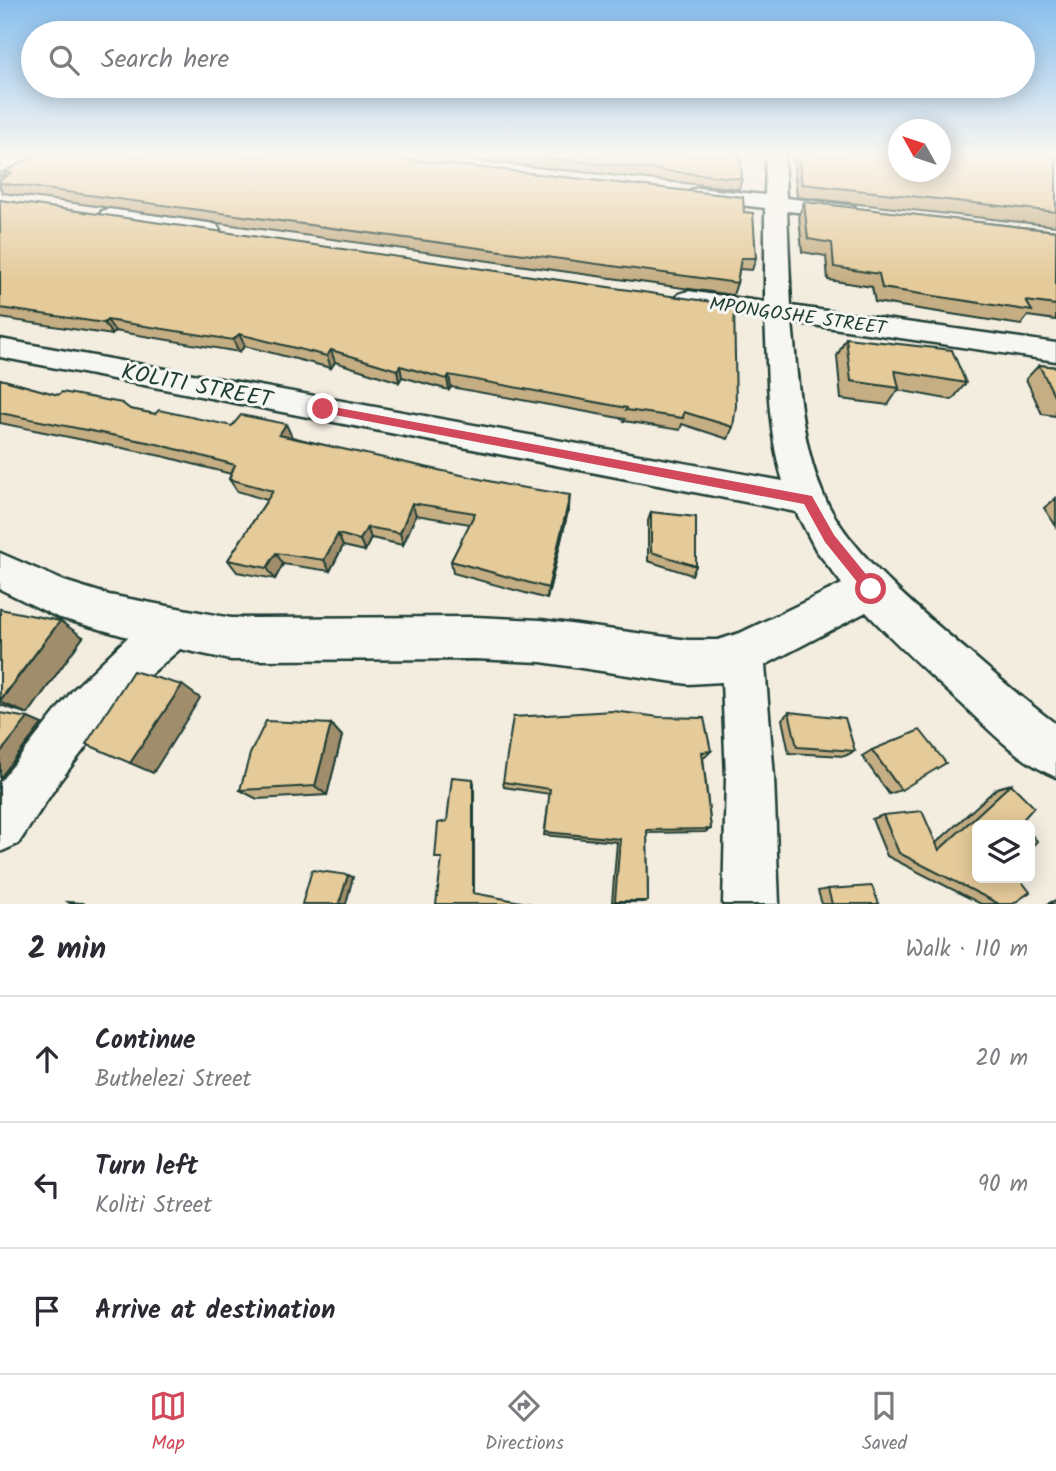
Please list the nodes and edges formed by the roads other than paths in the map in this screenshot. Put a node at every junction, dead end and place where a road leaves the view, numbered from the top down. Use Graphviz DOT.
graph roads {
  1 [pos="721,197"];
  2 [pos="775,197"];
  3 [pos="775,204"];
  4 [pos="91,213"];
  5 [pos="869,214"];
  6 [pos="237,234"];
  7 [pos="670,297"];
  8 [pos="778,313"];
  9 [pos="0,348"];
  10 [pos="1056,352"];
  11 [pos="807,500"];
  12 [pos="0,570"];
  13 [pos="871,589"];
  14 [pos="173,628"];
  15 [pos="743,653"];
  16 [pos="1056,753"];
  17 [pos="0,826"];
  18 [pos="751,904"];
  1 -- 3 [label="street"];
  2 -- 3 [label="street"];
  3 -- 5 [label="street"];
  3 -- 8 [label="street"];
  4 -- 6 [label="street"];
  7 -- 8 [label="street, MPONGOSHE STREET"];
  8 -- 10 [label="street, MPONGOSHE STREET"];
  8 -- 11 [label="street"];
  9 -- 11 [label="street, KOLITI STREET"];
  11 -- 13 [label="street"];
  12 -- 14 [label="street"];
  13 -- 15 [label="street"];
  13 -- 16 [label="street"];
  14 -- 15 [label="street"];
  14 -- 17 [label="street"];
  15 -- 18 [label="street"];
}
